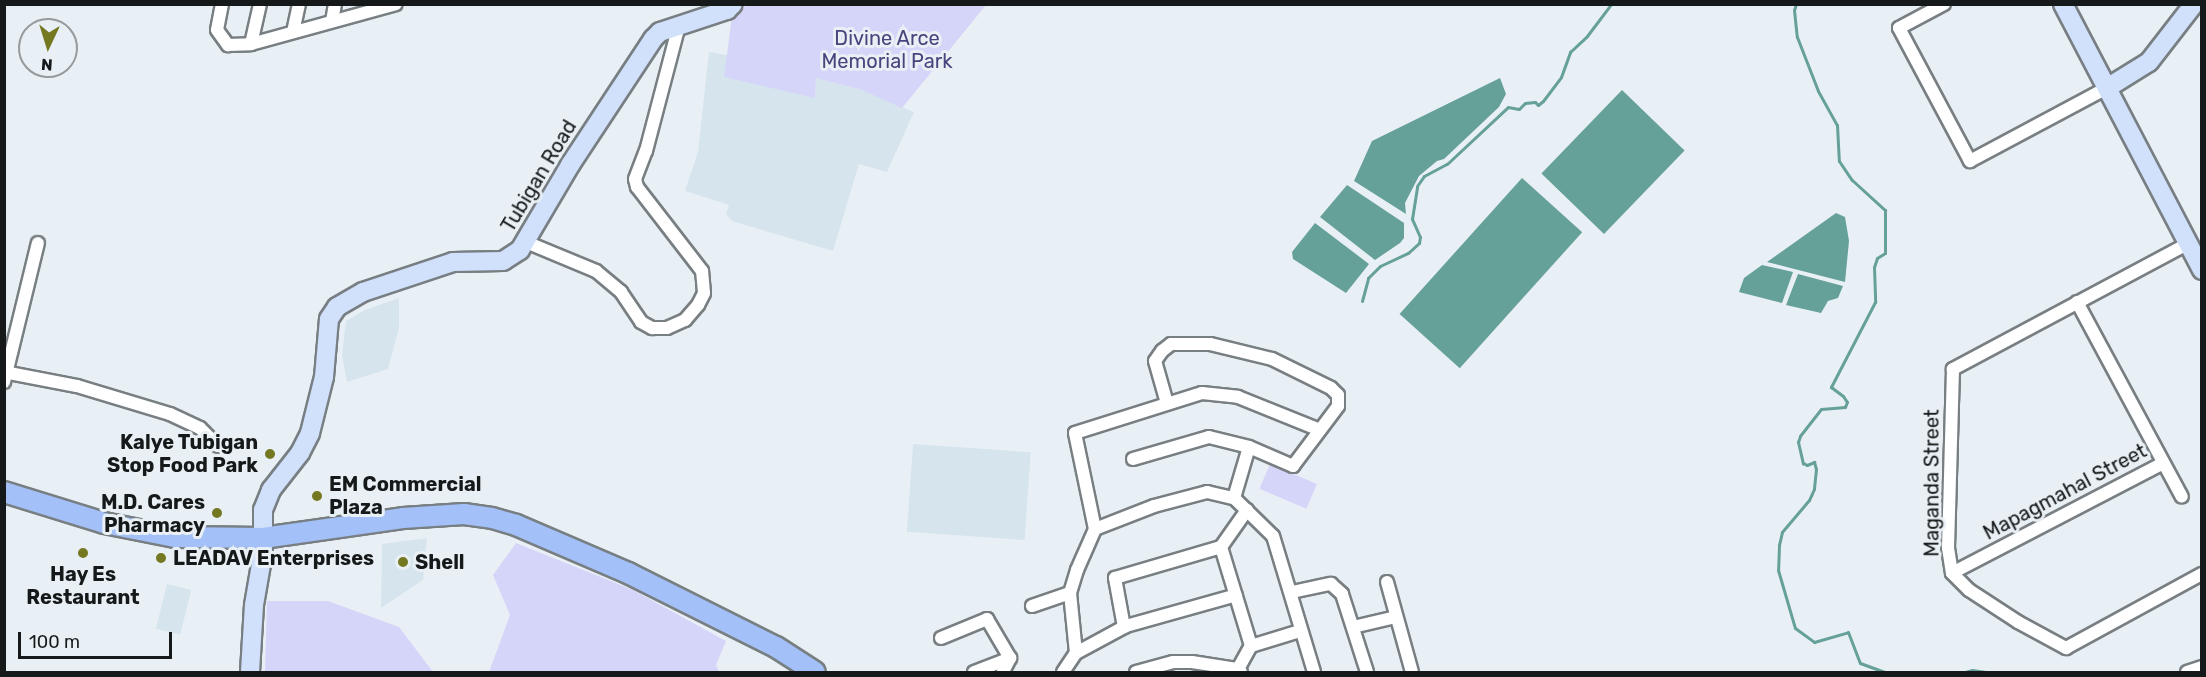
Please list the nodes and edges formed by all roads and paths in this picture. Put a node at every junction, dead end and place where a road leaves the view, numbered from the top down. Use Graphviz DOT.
graph roads {
  1 [pos="222,4"];
  2 [pos="260,4"];
  3 [pos="299,4"];
  4 [pos="335,4"];
  5 [pos="396,4"];
  6 [pos="733,4"];
  7 [pos="1944,4"];
  8 [pos="2063,4"];
  9 [pos="2194,4"];
  10 [pos="378,6"];
  11 [pos="332,21"];
  12 [pos="680,25"];
  13 [pos="293,32"];
  14 [pos="251,44"];
  15 [pos="2107,88"];
  16 [pos="526,242"];
  17 [pos="38,243"];
  18 [pos="2189,243"];
  19 [pos="2202,270"];
  20 [pos="2076,302"];
  21 [pos="6,376"];
  22 [pos="1167,403"];
  23 [pos="1320,430"];
  24 [pos="218,446"];
  25 [pos="1249,447"];
  26 [pos="1133,459"];
  27 [pos="2163,463"];
  28 [pos="4,492"];
  29 [pos="2182,497"];
  30 [pos="1234,498"];
  31 [pos="1247,510"];
  32 [pos="1095,530"];
  33 [pos="263,538"];
  34 [pos="1221,547"];
  35 [pos="1952,573"];
  36 [pos="2202,574"];
  37 [pos="1387,582"];
  38 [pos="1292,592"];
  39 [pos="1070,593"];
  40 [pos="1236,595"];
  41 [pos="1032,606"];
  42 [pos="1396,617"];
  43 [pos="1124,627"];
  44 [pos="1353,627"];
  45 [pos="1300,631"];
  46 [pos="941,638"];
  47 [pos="1251,646"];
  48 [pos="1076,652"];
  49 [pos="1010,658"];
  50 [pos="1191,667"];
  51 [pos="2202,667"];
  52 [pos="1239,671"];
  53 [pos="250,672"];
  54 [pos="815,672"];
  55 [pos="979,672"];
  56 [pos="1003,672"];
  57 [pos="1063,672"];
  58 [pos="1136,672"];
  59 [pos="1314,672"];
  60 [pos="1367,672"];
  61 [pos="1412,672"];
  62 [pos="2187,672"];
  1 -- 14 [label="street"];
  2 -- 14 [label="street"];
  3 -- 13 [label="street"];
  4 -- 11 [label="street"];
  5 -- 10 [label="street"];
  6 -- 12 [label="street, Tubigan Road"];
  7 -- 15 [label="street"];
  8 -- 15 [label="street"];
  9 -- 15 [label="street"];
  10 -- 11 [label="street"];
  11 -- 13 [label="street"];
  12 -- 16 [label="street, Tubigan Road"];
  12 -- 16 [label="street"];
  13 -- 14 [label="street"];
  15 -- 18 [label="street"];
  16 -- 33 [label="street, Tubigan Road"];
  17 -- 21 [label="street"];
  18 -- 19 [label="street"];
  18 -- 20 [label="street, Maganda Street"];
  20 -- 27 [label="street, Mapagmahal Street"];
  20 -- 35 [label="street, Maganda Street"];
  21 -- 24 [label="street"];
  22 -- 23 [label="street"];
  22 -- 23 [label="street"];
  22 -- 32 [label="street"];
  23 -- 25 [label="street"];
  25 -- 26 [label="street"];
  25 -- 30 [label="street"];
  27 -- 29 [label="street"];
  27 -- 35 [label="street, Mapagmahal Street"];
  28 -- 33 [label="main road"];
  30 -- 31 [label="street"];
  30 -- 32 [label="street"];
  31 -- 34 [label="street"];
  31 -- 38 [label="street"];
  32 -- 39 [label="street"];
  33 -- 53 [label="street, Tubigan Road"];
  33 -- 54 [label="main road"];
  34 -- 40 [label="street"];
  34 -- 43 [label="street"];
  35 -- 36 [label="street, Maganda Street"];
  37 -- 42 [label="street"];
  38 -- 44 [label="street"];
  38 -- 45 [label="street"];
  39 -- 41 [label="street"];
  39 -- 48 [label="street"];
  40 -- 43 [label="street"];
  40 -- 47 [label="street"];
  42 -- 44 [label="street"];
  42 -- 61 [label="street"];
  43 -- 48 [label="street"];
  44 -- 60 [label="street"];
  45 -- 47 [label="street"];
  45 -- 59 [label="street"];
  46 -- 49 [label="street"];
  47 -- 52 [label="street"];
  48 -- 57 [label="street"];
  49 -- 55 [label="street"];
  49 -- 56 [label="street"];
  50 -- 52 [label="street"];
  50 -- 58 [label="street"];
  51 -- 62 [label="street"];
}
